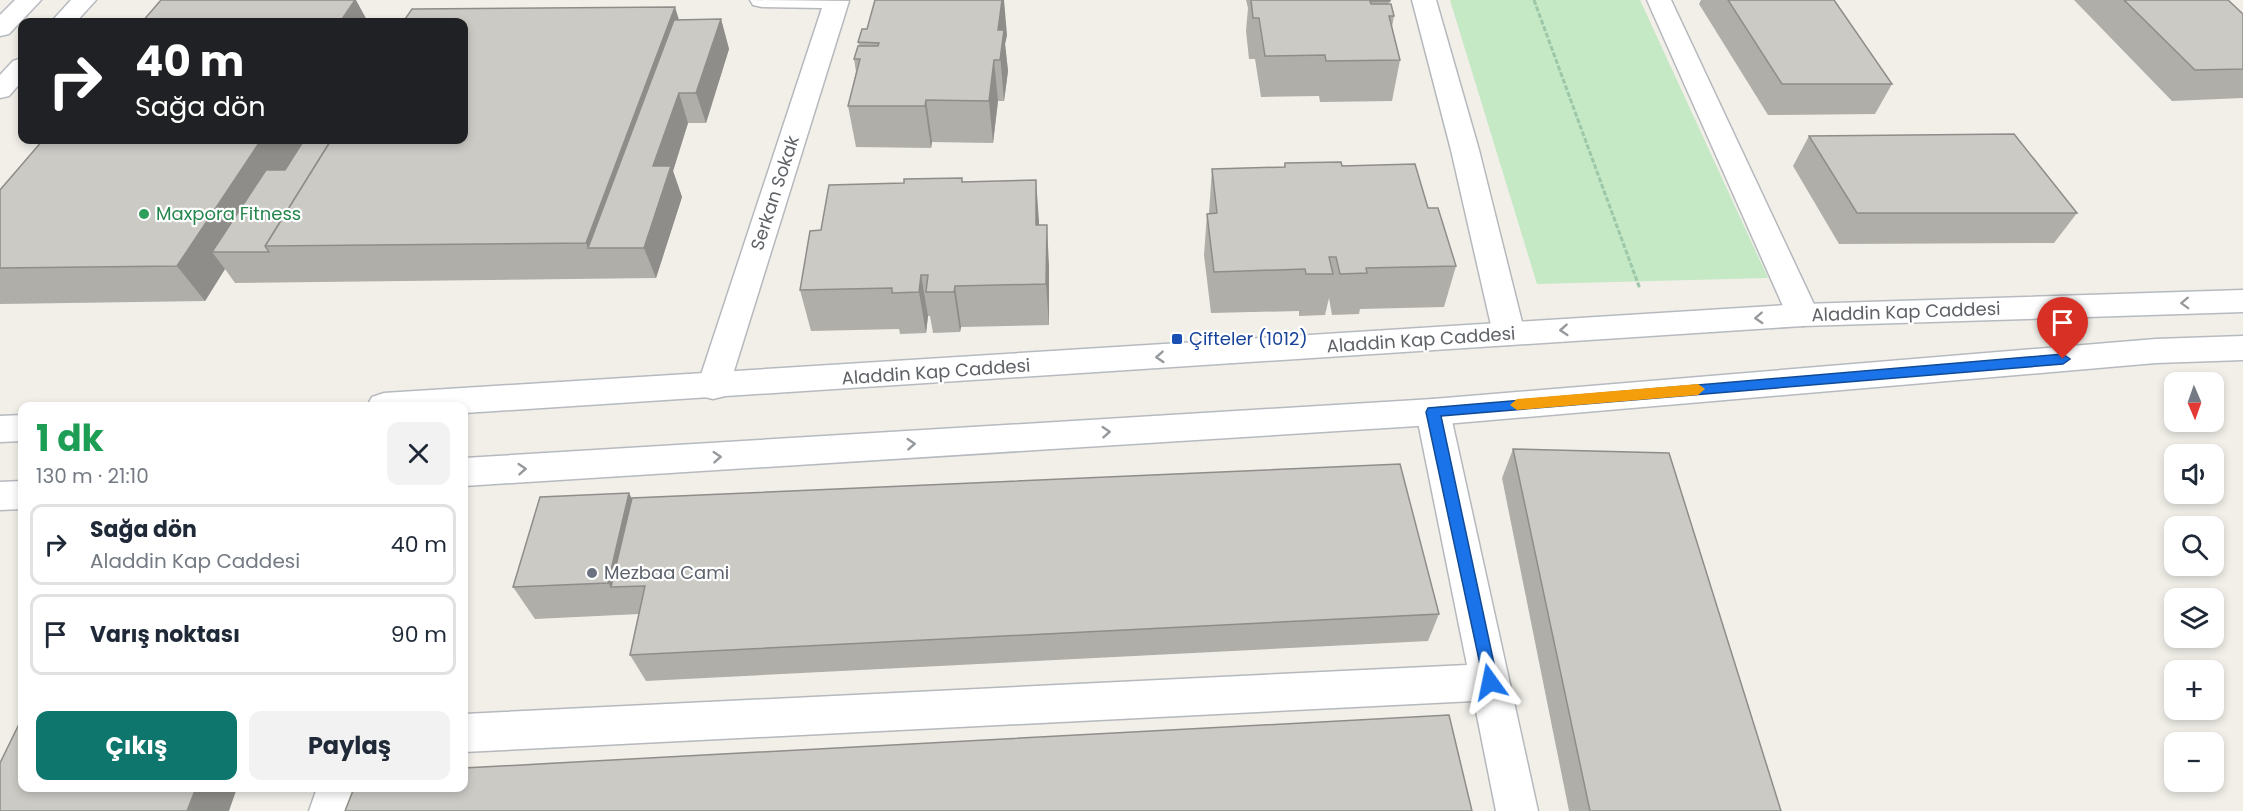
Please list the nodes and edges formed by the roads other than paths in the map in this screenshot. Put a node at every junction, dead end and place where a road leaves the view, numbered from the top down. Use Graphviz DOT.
graph roads {
  1 [pos="29,0"];
  2 [pos="84,0"];
  3 [pos="762,0"];
  4 [pos="837,0"];
  5 [pos="1424,0"];
  6 [pos="1659,0"];
  7 [pos="67,18"];
  8 [pos="0,30"];
  9 [pos="18,70"];
  10 [pos="0,90"];
  11 [pos="2243,301"];
  12 [pos="1803,315"];
  13 [pos="1509,334"];
  14 [pos="2243,348"];
  15 [pos="713,387"];
  16 [pos="453,402"];
  17 [pos="1433,412"];
  18 [pos="18,428"];
  19 [pos="0,429"];
  20 [pos="468,472"];
  21 [pos="18,495"];
  22 [pos="0,496"];
  23 [pos="1490,682"];
  24 [pos="468,733"];
  25 [pos="337,792"];
  26 [pos="330,811"];
  27 [pos="1517,811"];
  1 -- 8 [label="street"];
  2 -- 7 [label="street"];
  3 -- 4 [label="street"];
  4 -- 15 [label="street, Serkan Sokak"];
  5 -- 13 [label="street"];
  6 -- 12 [label="street"];
  9 -- 10 [label="street"];
  11 -- 12 [label="street, Aladdin Kap Caddesi, one-way"];
  12 -- 13 [label="street, Aladdin Kap Caddesi, one-way"];
  13 -- 15 [label="street, Aladdin Kap Caddesi, one-way"];
  14 -- 17 [label="street"];
  15 -- 16 [label="street, Aladdin Kap Caddesi"];
  20 -- 17 [label="street, one-way"];
  17 -- 23 [label="street"];
  18 -- 19 [label="street"];
  21 -- 22 [label="street"];
  23 -- 24 [label="street"];
  23 -- 27 [label="street"];
  25 -- 26 [label="street"];
}
